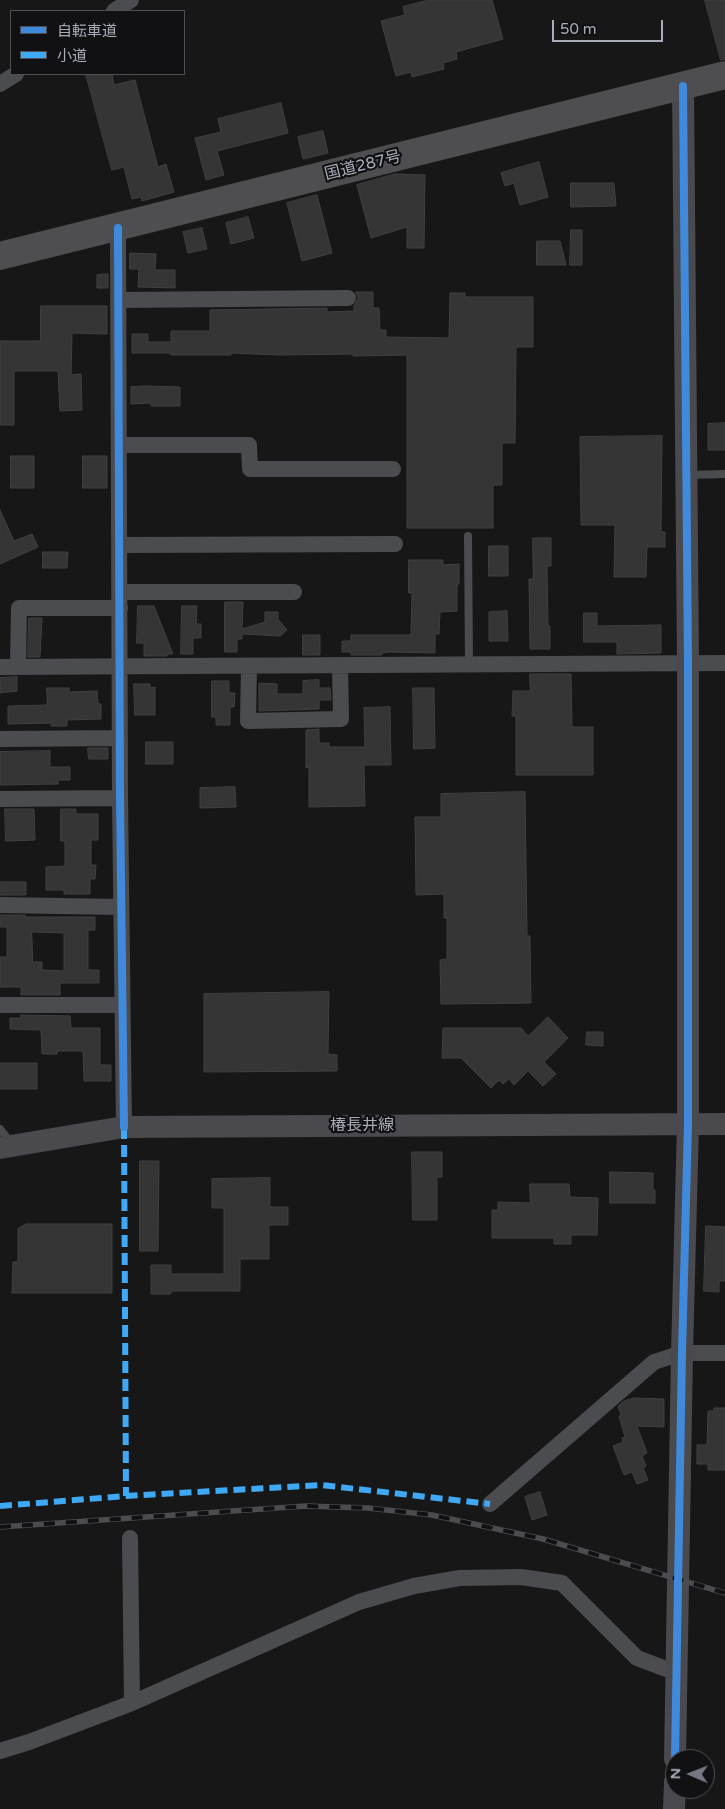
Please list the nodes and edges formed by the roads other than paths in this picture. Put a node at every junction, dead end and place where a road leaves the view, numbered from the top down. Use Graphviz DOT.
graph roads {
  1 [pos="131,0"];
  2 [pos="116,10"];
  3 [pos="14,75"];
  4 [pos="725,75"];
  5 [pos="0,84"];
  6 [pos="683,86"];
  7 [pos="118,228"];
  8 [pos="0,256"];
  9 [pos="348,298"];
  10 [pos="118,300"];
  11 [pos="120,444"];
  12 [pos="393,469"];
  13 [pos="725,474"];
  14 [pos="686,475"];
  15 [pos="468,536"];
  16 [pos="395,544"];
  17 [pos="120,545"];
  18 [pos="294,592"];
  19 [pos="120,600"];
  20 [pos="688,663"];
  21 [pos="725,663"];
  22 [pos="469,665"];
  23 [pos="249,666"];
  24 [pos="340,666"];
  25 [pos="0,667"];
  26 [pos="18,667"];
  27 [pos="120,668"];
  28 [pos="0,738"];
  29 [pos="120,738"];
  30 [pos="0,798"];
  31 [pos="120,798"];
  32 [pos="0,905"];
  33 [pos="121,907"];
  34 [pos="0,1005"];
  35 [pos="122,1005"];
  36 [pos="688,1124"];
  37 [pos="725,1124"];
  38 [pos="124,1127"];
  39 [pos="4,1141"];
  40 [pos="725,1353"];
  41 [pos="682,1354"];
  42 [pos="490,1504"];
  43 [pos="130,1538"];
  44 [pos="677,1673"];
  45 [pos="132,1703"];
  46 [pos="676,1749"];
  47 [pos="0,1750"];
  1 -- 2 [label="street"];
  3 -- 5 [label="street"];
  4 -- 6 [label="highway, 国道287号"];
  6 -- 7 [label="highway, 国道287号"];
  6 -- 14 [label="street"];
  7 -- 8 [label="highway, 国道287号"];
  7 -- 10 [label="street"];
  9 -- 10 [label="street"];
  10 -- 11 [label="street"];
  11 -- 12 [label="street"];
  11 -- 17 [label="street"];
  13 -- 14 [label="lane"];
  14 -- 20 [label="street"];
  15 -- 22 [label="lane"];
  16 -- 17 [label="street"];
  17 -- 19 [label="street"];
  18 -- 19 [label="street"];
  19 -- 26 [label="street"];
  19 -- 27 [label="street"];
  20 -- 21 [label="street"];
  20 -- 22 [label="street"];
  20 -- 36 [label="street"];
  22 -- 24 [label="street"];
  23 -- 24 [label="street"];
  23 -- 24 [label="street"];
  23 -- 27 [label="street"];
  25 -- 26 [label="street"];
  26 -- 27 [label="street"];
  27 -- 29 [label="street"];
  28 -- 29 [label="street"];
  29 -- 31 [label="street"];
  30 -- 31 [label="street"];
  31 -- 33 [label="street"];
  32 -- 33 [label="street"];
  33 -- 35 [label="street"];
  34 -- 35 [label="street"];
  35 -- 38 [label="street"];
  36 -- 37 [label="street, 椿長井線"];
  36 -- 38 [label="street, 椿長井線"];
  36 -- 41 [label="street"];
  38 -- 39 [label="street, 椿長井線"];
  40 -- 41 [label="street"];
  41 -- 42 [label="street"];
  41 -- 44 [label="street"];
  43 -- 45 [label="street"];
  44 -- 45 [label="street"];
  44 -- 46 [label="street"];
  45 -- 47 [label="street"];
}
